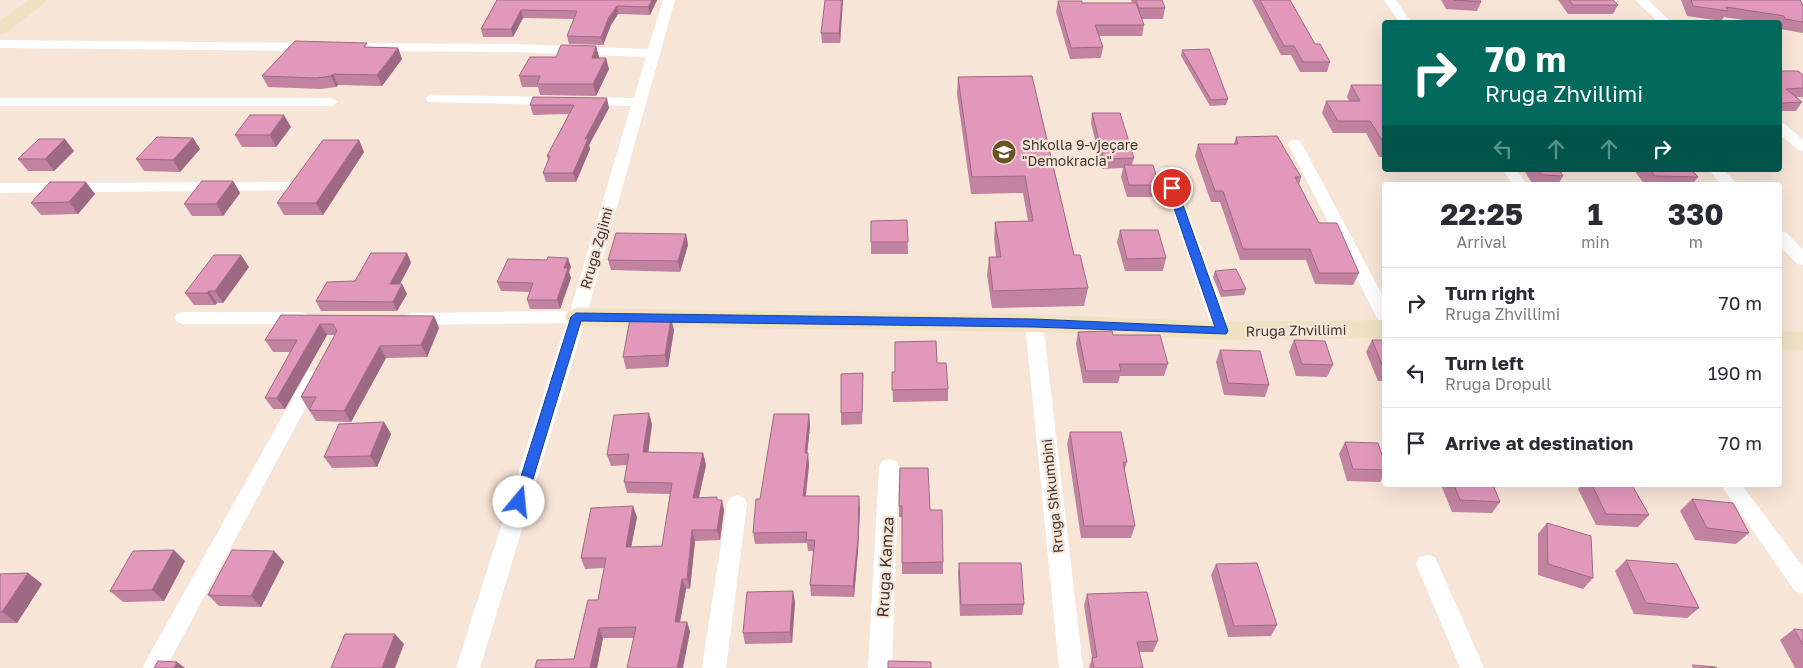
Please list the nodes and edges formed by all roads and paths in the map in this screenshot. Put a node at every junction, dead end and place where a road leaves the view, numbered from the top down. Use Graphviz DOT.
graph roads {
  1 [pos="40,0"];
  2 [pos="669,0"];
  3 [pos="1390,0"];
  4 [pos="1641,0"];
  5 [pos="1404,20"];
  6 [pos="1662,20"];
  7 [pos="0,29"];
  8 [pos="0,44"];
  9 [pos="653,53"];
  10 [pos="433,99"];
  11 [pos="0,102"];
  12 [pos="331,102"];
  13 [pos="639,102"];
  14 [pos="1782,129"];
  15 [pos="1295,144"];
  16 [pos="1803,147"];
  17 [pos="1166,170"];
  18 [pos="1718,172"];
  19 [pos="1728,182"];
  20 [pos="294,187"];
  21 [pos="0,188"];
  22 [pos="1782,238"];
  23 [pos="1803,260"];
  24 [pos="1382,310"];
  25 [pos="576,317"];
  26 [pos="183,318"];
  27 [pos="320,318"];
  28 [pos="398,319"];
  29 [pos="1034,323"];
  30 [pos="1382,329"];
  31 [pos="1222,331"];
  32 [pos="1782,340"];
  33 [pos="1803,341"];
  34 [pos="323,359"];
  35 [pos="889,467"];
  36 [pos="1732,487"];
  37 [pos="737,504"];
  38 [pos="1427,564"];
  39 [pos="1803,584"];
  40 [pos="154,668"];
  41 [pos="468,668"];
  42 [pos="714,668"];
  43 [pos="880,668"];
  44 [pos="1071,668"];
  45 [pos="1472,668"];
  1 -- 7 [label="street"];
  2 -- 9 [label="street, Rruga Zgjimi"];
  3 -- 5 [label="street"];
  4 -- 6 [label="street"];
  8 -- 9 [label="street"];
  9 -- 13 [label="street, Rruga Zgjimi"];
  10 -- 13 [label="street"];
  11 -- 12 [label="street"];
  13 -- 25 [label="street, Rruga Zgjimi"];
  14 -- 16 [label="street"];
  15 -- 24 [label="street"];
  17 -- 31 [label="street"];
  18 -- 19 [label="street"];
  20 -- 21 [label="street"];
  22 -- 23 [label="street"];
  25 -- 28 [label="street"];
  25 -- 29 [label="street, Rruga Zhvillimi"];
  25 -- 41 [label="street, Rruga Zgjimi"];
  26 -- 27 [label="street"];
  29 -- 31 [label="street, Rruga Zhvillimi"];
  29 -- 44 [label="street, Rruga Shkumbini"];
  30 -- 31 [label="street, Rruga Zhvillimi"];
  32 -- 33 [label="street"];
  34 -- 40 [label="street"];
  35 -- 43 [label="street, Rruga Kamza"];
  36 -- 39 [label="street"];
  37 -- 42 [label="street"];
  38 -- 45 [label="street"];
}
